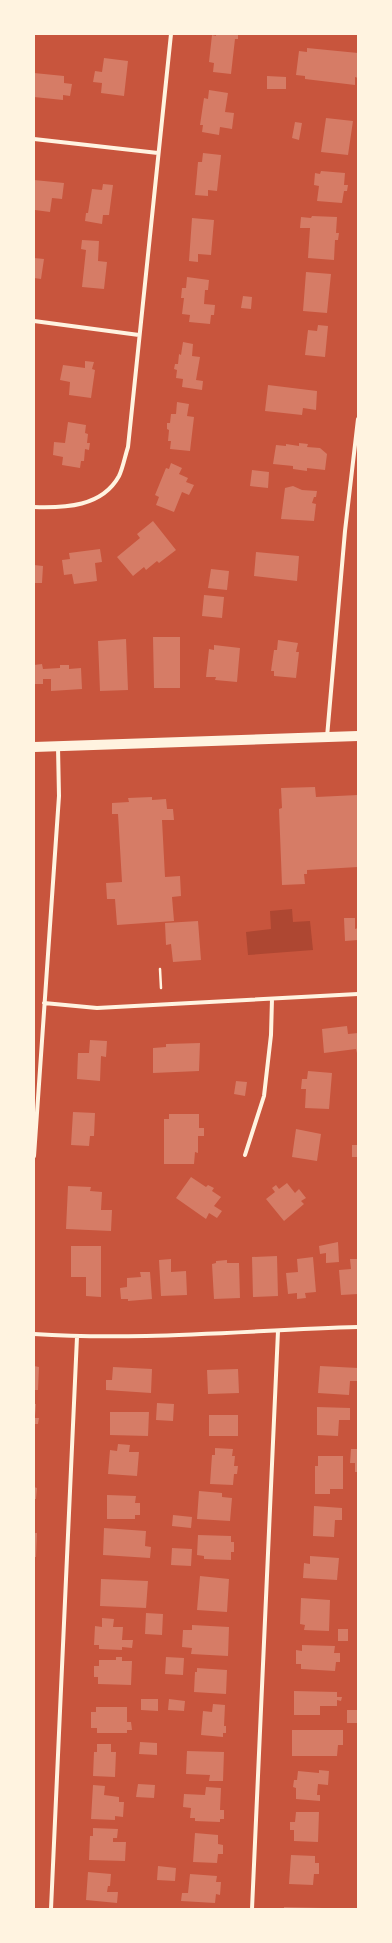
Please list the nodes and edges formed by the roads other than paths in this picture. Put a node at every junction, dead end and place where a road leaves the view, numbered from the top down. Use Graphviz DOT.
graph roads {
  1 [pos="171,34"];
  2 [pos="34,139"];
  3 [pos="158,153"];
  4 [pos="34,321"];
  5 [pos="139,335"];
  6 [pos="358,419"];
  7 [pos="34,507"];
  8 [pos="326,736"];
  9 [pos="358,736"];
  10 [pos="58,746"];
  11 [pos="34,748"];
  12 [pos="358,994"];
  13 [pos="272,999"];
  14 [pos="44,1002"];
  15 [pos="246,1155"];
  16 [pos="34,1156"];
  17 [pos="358,1327"];
  18 [pos="278,1331"];
  19 [pos="34,1334"];
  20 [pos="76,1337"];
  21 [pos="51,1909"];
  22 [pos="252,1909"];
  1 -- 3 [label="street"];
  2 -- 3 [label="street"];
  3 -- 5 [label="street"];
  4 -- 5 [label="street"];
  5 -- 7 [label="street"];
  6 -- 8 [label="street"];
  8 -- 9 [label="main road"];
  8 -- 10 [label="main road"];
  10 -- 11 [label="main road"];
  10 -- 14 [label="street"];
  12 -- 13 [label="street"];
  13 -- 14 [label="street"];
  13 -- 15 [label="street"];
  14 -- 16 [label="street"];
  17 -- 18 [label="street"];
  18 -- 20 [label="street"];
  18 -- 22 [label="street"];
  19 -- 20 [label="street"];
  20 -- 21 [label="street"];
}
